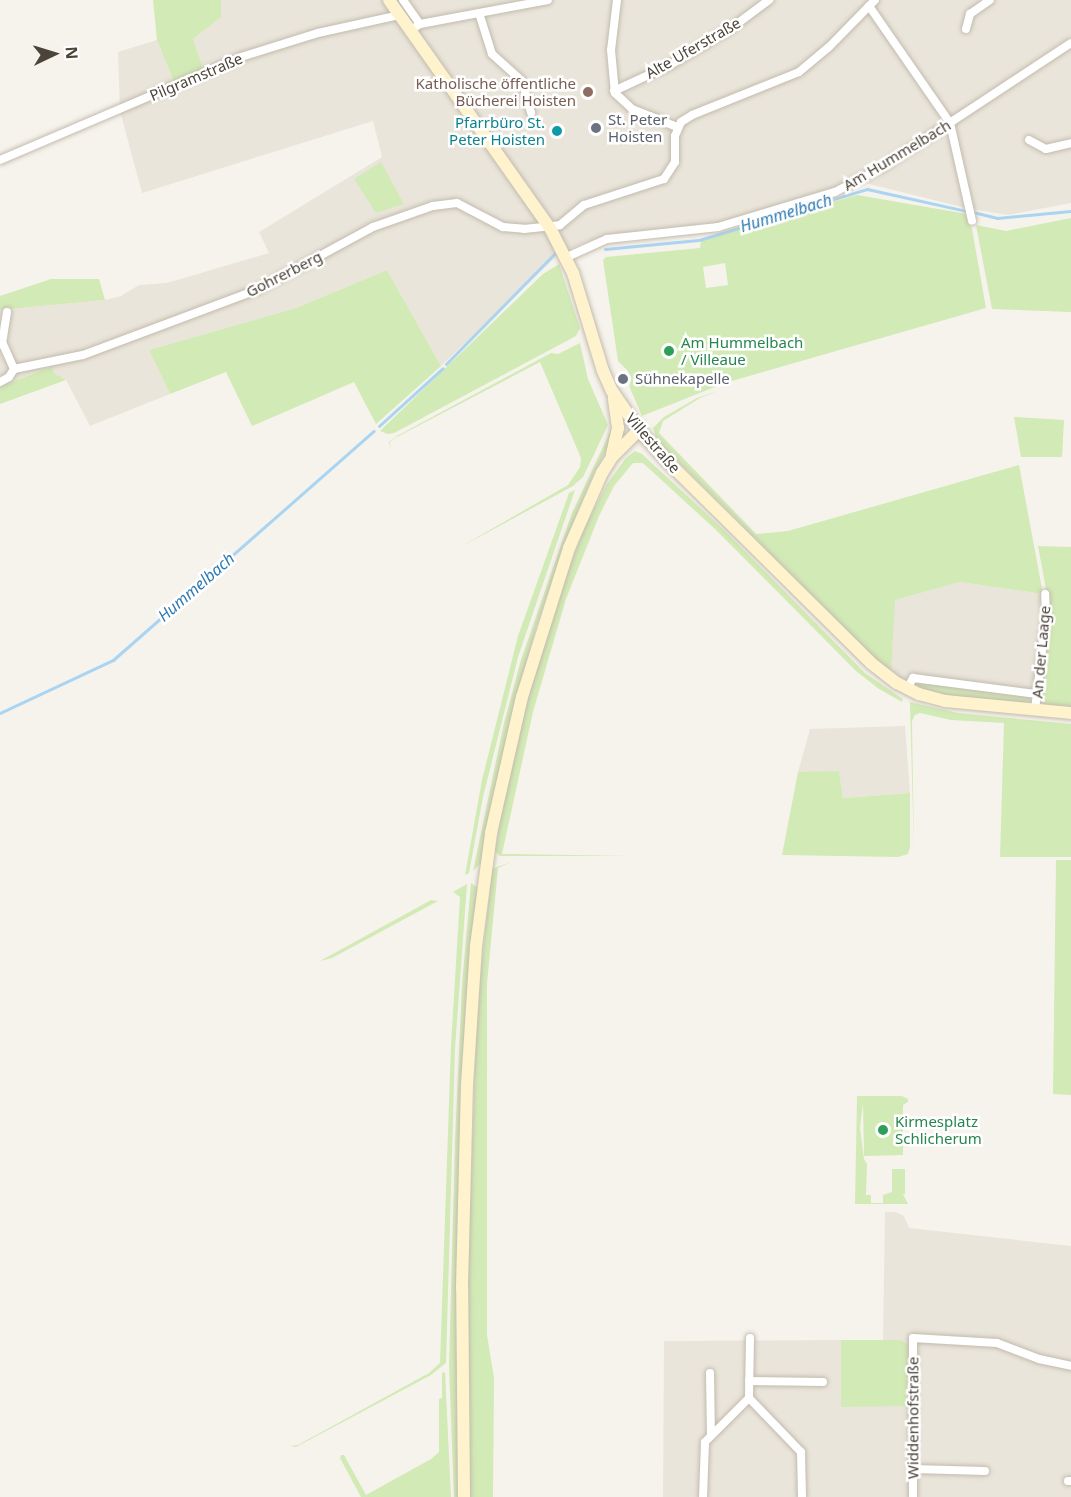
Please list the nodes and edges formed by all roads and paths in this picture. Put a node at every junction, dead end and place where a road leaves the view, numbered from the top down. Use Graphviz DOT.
graph roads {
  1 [pos="548,0"];
  2 [pos="617,0"];
  3 [pos="769,0"];
  4 [pos="990,0"];
  5 [pos="872,3"];
  6 [pos="398,4"];
  7 [pos="479,13"];
  8 [pos="415,27"];
  9 [pos="966,28"];
  10 [pos="1071,43"];
  11 [pos="614,92"];
  12 [pos="531,113"];
  13 [pos="950,123"];
  14 [pos="677,127"];
  15 [pos="1029,140"];
  16 [pos="1071,143"];
  17 [pos="0,160"];
  18 [pos="972,221"];
  19 [pos="550,228"];
  20 [pos="567,257"];
  21 [pos="7,312"];
  22 [pos="14,369"];
  23 [pos="0,382"];
  24 [pos="612,391"];
  25 [pos="639,430"];
  26 [pos="612,456"];
  27 [pos="1045,594"];
  28 [pos="907,689"];
  29 [pos="1037,694"];
  30 [pos="1035,710"];
  31 [pos="1071,713"];
  32 [pos="750,1338"];
  33 [pos="1071,1366"];
  34 [pos="710,1373"];
  35 [pos="749,1381"];
  36 [pos="823,1382"];
  37 [pos="749,1398"];
  38 [pos="711,1435"];
  39 [pos="913,1469"];
  40 [pos="985,1471"];
  41 [pos="464,1497"];
  42 [pos="703,1497"];
  43 [pos="802,1497"];
  44 [pos="913,1497"];
  1 -- 7 [label="street"];
  2 -- 11 [label="street"];
  3 -- 11 [label="street, Alte Uferstraße"];
  4 -- 9 [label="street"];
  5 -- 13 [label="street"];
  5 -- 14 [label="street"];
  6 -- 8 [label="main road, Villestraße"];
  6 -- 17 [label="street, Pilgramstraße"];
  7 -- 8 [label="street"];
  7 -- 12 [label="street"];
  8 -- 19 [label="main road, Villestraße"];
  10 -- 13 [label="street, Am Hummelbach"];
  11 -- 14 [label="street"];
  13 -- 18 [label="street"];
  13 -- 20 [label="street, Am Hummelbach"];
  14 -- 19 [label="street"];
  15 -- 16 [label="street"];
  19 -- 20 [label="main road, Villestraße"];
  19 -- 22 [label="street, Gohrerberg"];
  20 -- 24 [label="main road, Villestraße"];
  21 -- 22 [label="street"];
  22 -- 23 [label="street"];
  24 -- 25 [label="main road, Villestraße"];
  24 -- 26 [label="main road"];
  25 -- 26 [label="main road"];
  25 -- 28 [label="main road, Villestraße"];
  26 -- 41 [label="main road"];
  27 -- 29 [label="street, An der Laage"];
  28 -- 29 [label="street"];
  28 -- 30 [label="main road, Villestraße"];
  29 -- 30 [label="street, An der Laage"];
  30 -- 31 [label="main road, Villestraße"];
  32 -- 35 [label="street"];
  33 -- 39 [label="street, Widdenhofstraße"];
  34 -- 38 [label="street"];
  35 -- 36 [label="street"];
  35 -- 37 [label="street"];
  37 -- 38 [label="street"];
  37 -- 43 [label="street"];
  38 -- 42 [label="street"];
  39 -- 40 [label="street"];
  39 -- 44 [label="street, Widdenhofstraße"];
}
